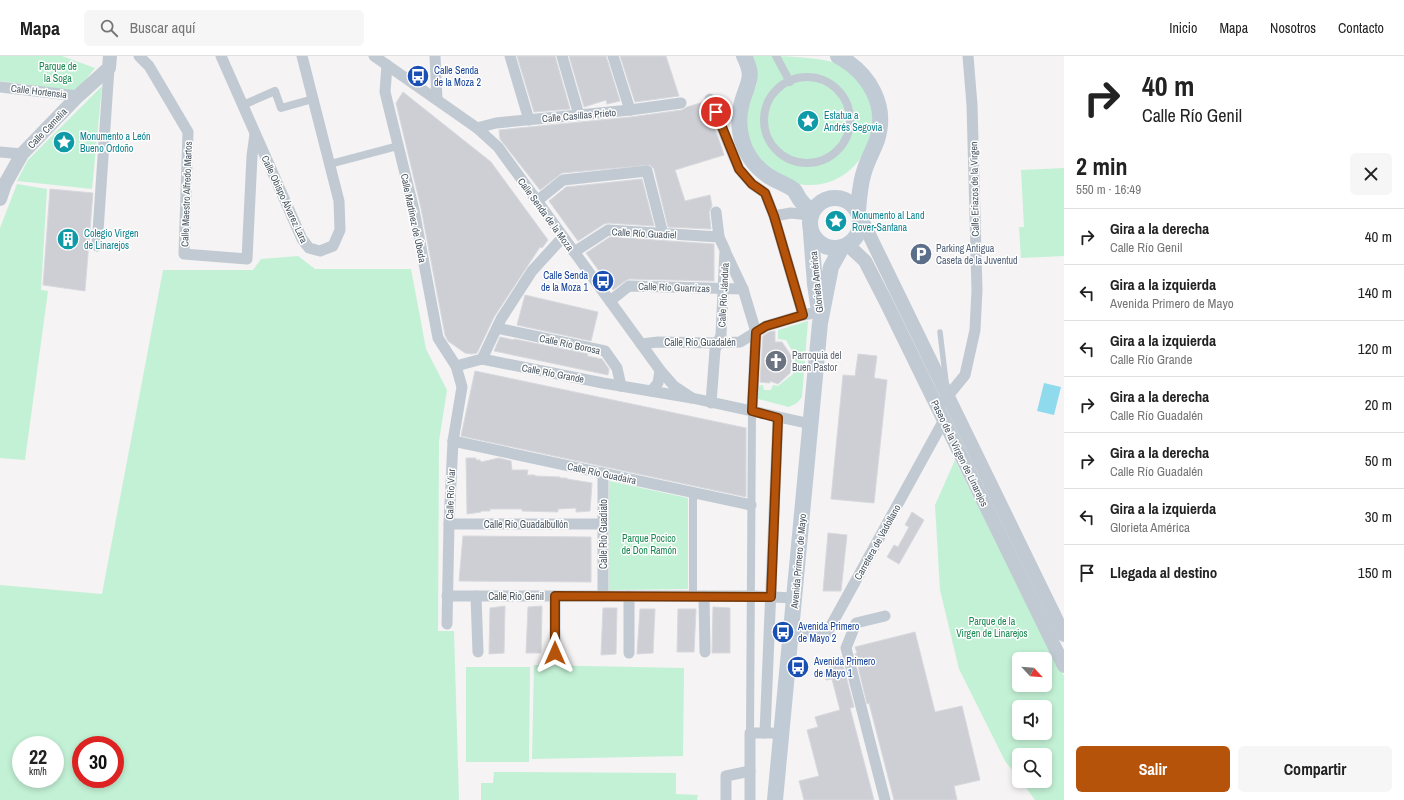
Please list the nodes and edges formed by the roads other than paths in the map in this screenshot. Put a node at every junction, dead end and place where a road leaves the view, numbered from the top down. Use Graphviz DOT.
graph roads {
  1 [pos="139,56"];
  2 [pos="221,56"];
  3 [pos="302,56"];
  4 [pos="374,56"];
  5 [pos="435,56"];
  6 [pos="510,56"];
  7 [pos="562,56"];
  8 [pos="613,56"];
  9 [pos="776,56"];
  10 [pos="838,56"];
  11 [pos="968,56"];
  12 [pos="109,62"];
  13 [pos="747,62"];
  14 [pos="387,65"];
  15 [pos="790,82"];
  16 [pos="0,87"];
  17 [pos="78,96"];
  18 [pos="313,99"];
  19 [pos="710,99"];
  20 [pos="437,100"];
  21 [pos="681,103"];
  22 [pos="243,105"];
  23 [pos="630,110"];
  24 [pos="579,115"];
  25 [pos="528,120"];
  26 [pos="477,128"];
  27 [pos="255,133"];
  28 [pos="398,146"];
  29 [pos="0,152"];
  30 [pos="22,154"];
  31 [pos="330,164"];
  32 [pos="0,199"];
  33 [pos="537,201"];
  34 [pos="716,212"];
  35 [pos="811,213"];
  36 [pos="859,214"];
  37 [pos="774,216"];
  38 [pos="811,233"];
  39 [pos="663,234"];
  40 [pos="563,237"];
  41 [pos="719,237"];
  42 [pos="97,246"];
  43 [pos="845,246"];
  44 [pos="725,250"];
  45 [pos="574,252"];
  46 [pos="723,289"];
  47 [pos="743,289"];
  48 [pos="610,301"];
  49 [pos="803,315"];
  50 [pos="820,318"];
  51 [pos="497,328"];
  52 [pos="756,332"];
  53 [pos="940,332"];
  54 [pos="718,343"];
  55 [pos="641,344"];
  56 [pos="482,359"];
  57 [pos="456,366"];
  58 [pos="660,370"];
  59 [pos="622,386"];
  60 [pos="651,391"];
  61 [pos="948,397"];
  62 [pos="692,398"];
  63 [pos="711,403"];
  64 [pos="752,411"];
  65 [pos="941,414"];
  66 [pos="778,418"];
  67 [pos="811,424"];
  68 [pos="453,441"];
  69 [pos="603,473"];
  70 [pos="692,492"];
  71 [pos="751,505"];
  72 [pos="449,524"];
  73 [pos="603,524"];
  74 [pos="447,596"];
  75 [pos="476,596"];
  76 [pos="555,596"];
  77 [pos="603,596"];
  78 [pos="628,596"];
  79 [pos="699,596"];
  80 [pos="750,596"];
  81 [pos="771,597"];
  82 [pos="794,598"];
  83 [pos="885,616"];
  84 [pos="447,624"];
  85 [pos="791,630"];
  86 [pos="1064,635"];
  87 [pos="478,652"];
  88 [pos="705,652"];
  89 [pos="555,653"];
  90 [pos="629,653"];
  91 [pos="1064,666"];
  92 [pos="750,732"];
  93 [pos="773,733"];
  94 [pos="750,771"];
  95 [pos="726,800"];
  96 [pos="750,800"];
  97 [pos="775,800"];
  98 [pos="885,800"];
  1 -- 27 [label="street, Calle Maestro Alfredo Martos"];
  2 -- 22 [label="street, Calle Obispo Álvarez Lara"];
  3 -- 18 [label="street, Calle Obispo Álvarez Lara"];
  4 -- 14 [label="street, Calle Senda de la Moza"];
  5 -- 20 [label="street"];
  6 -- 25 [label="street"];
  7 -- 24 [label="street"];
  8 -- 23 [label="street"];
  9 -- 15 [label="street"];
  10 -- 36 [label="main road"];
  11 -- 61 [label="street, Calle Eriazos de la Virgen"];
  12 -- 17 [label="street, Calle Camelia"];
  12 -- 42 [label="street"];
  13 -- 35 [label="main road"];
  14 -- 20 [label="street, Calle Senda de la Moza"];
  14 -- 28 [label="street, Calle Martínez de Úbeda"];
  15 -- 15 [label="street"];
  16 -- 17 [label="street, Calle Hortensia"];
  17 -- 30 [label="street, Calle Camelia"];
  18 -- 22 [label="street"];
  18 -- 31 [label="street, Calle Obispo Álvarez Lara"];
  19 -- 37 [label="street, Glorieta América"];
  20 -- 26 [label="street, Calle Senda de la Moza"];
  21 -- 23 [label="street, Calle Casillas Prieto"];
  22 -- 27 [label="street, Calle Obispo Álvarez Lara"];
  23 -- 24 [label="street, Calle Casillas Prieto"];
  24 -- 25 [label="street, Calle Casillas Prieto"];
  25 -- 26 [label="street, Calle Casillas Prieto"];
  26 -- 33 [label="street, Calle Senda de la Moza"];
  27 -- 31 [label="street, Calle Obispo Álvarez Lara"];
  28 -- 31 [label="street"];
  28 -- 57 [label="street, Calle Martínez de Úbeda"];
  29 -- 30 [label="street"];
  30 -- 32 [label="street, Calle Camelia"];
  33 -- 39 [label="street"];
  33 -- 40 [label="street, Calle Senda de la Moza"];
  34 -- 41 [label="street, Calle Río Jándula"];
  35 -- 36 [label="main road"];
  35 -- 37 [label="street"];
  35 -- 38 [label="main road"];
  36 -- 43 [label="main road"];
  36 -- 61 [label="street, Paseo de la Virgen de Linarejos"];
  37 -- 49 [label="street, Glorieta América"];
  38 -- 43 [label="main road"];
  38 -- 50 [label="main road, Glorieta América"];
  39 -- 41 [label="street, Calle Río Guadiel"];
  39 -- 45 [label="street, Calle Río Guadiel"];
  40 -- 45 [label="street, Calle Senda de la Moza"];
  40 -- 51 [label="street"];
  41 -- 44 [label="street, Calle Río Jándula"];
  43 -- 50 [label="main road, Glorieta América"];
  43 -- 65 [label="street, Paseo de la Virgen de Linarejos"];
  44 -- 46 [label="street, Calle Río Jándula"];
  44 -- 47 [label="street"];
  45 -- 48 [label="street, Calle Senda de la Moza"];
  46 -- 47 [label="street, Calle Río Guarrizas"];
  46 -- 48 [label="street, Calle Río Guarrizas"];
  46 -- 54 [label="street, Calle Río Jándula"];
  47 -- 52 [label="street"];
  48 -- 55 [label="street, Calle Senda de la Moza"];
  49 -- 50 [label="street, Calle Río Guadalén"];
  49 -- 52 [label="street, Calle Río Guadalén"];
  50 -- 67 [label="main road, Avenida Primero de Mayo"];
  51 -- 56 [label="street"];
  51 -- 59 [label="street, Calle Río Borosa"];
  52 -- 54 [label="street, Calle Río Guadalén"];
  52 -- 64 [label="street"];
  53 -- 61 [label="lane"];
  54 -- 55 [label="street, Calle Río Guadalén"];
  54 -- 63 [label="street, Calle Río Jándula"];
  55 -- 58 [label="street, Calle Senda de la Moza"];
  56 -- 57 [label="street, Calle Río Grande"];
  56 -- 59 [label="street, Calle Río Grande"];
  57 -- 68 [label="street, Calle Río Viar"];
  58 -- 60 [label="street"];
  58 -- 62 [label="street, Calle Senda de la Moza"];
  59 -- 60 [label="street, Calle Río Grande"];
  60 -- 62 [label="street, Calle Río Grande"];
  61 -- 65 [label="street, Calle Eriazos de la Virgen"];
  61 -- 86 [label="street, Paseo de la Virgen de Linarejos"];
  62 -- 63 [label="street, Calle Río Grande"];
  63 -- 64 [label="street, Calle Río Grande"];
  64 -- 66 [label="street, Calle Río Grande"];
  64 -- 71 [label="street"];
  65 -- 85 [label="street, Carretera de Vadollano"];
  65 -- 91 [label="street, Paseo de la Virgen de Linarejos"];
  66 -- 67 [label="street, Calle Río Grande"];
  66 -- 81 [label="street, Avenida Primero de Mayo"];
  67 -- 82 [label="main road, Avenida Primero de Mayo"];
  68 -- 69 [label="street, Calle Río Guadaira"];
  68 -- 72 [label="street, Calle Río Viar"];
  69 -- 70 [label="street, Calle Río Guadaira"];
  69 -- 73 [label="street, Calle Río Guadiato"];
  70 -- 71 [label="street, Calle Río Guadaira"];
  70 -- 79 [label="street"];
  71 -- 80 [label="street"];
  72 -- 73 [label="street, Calle Río Guadalbullón"];
  72 -- 74 [label="street, Calle Río Viar"];
  73 -- 77 [label="street, Calle Río Guadiato"];
  74 -- 75 [label="street, Calle Río Genil"];
  74 -- 84 [label="street, Calle Río Viar"];
  75 -- 76 [label="street, Calle Río Genil"];
  75 -- 87 [label="street, Calle Río Genil"];
  76 -- 77 [label="street, Calle Río Genil"];
  76 -- 89 [label="street, Calle Río Genil"];
  77 -- 78 [label="street, Calle Río Genil"];
  78 -- 79 [label="street, Calle Río Genil"];
  78 -- 90 [label="street"];
  79 -- 80 [label="street, Calle Río Genil"];
  79 -- 88 [label="street"];
  80 -- 81 [label="street, Calle Río Genil"];
  80 -- 92 [label="street"];
  81 -- 82 [label="street, Calle Río Genil"];
  81 -- 93 [label="street, Avenida Primero de Mayo"];
  82 -- 85 [label="main road, Avenida Primero de Mayo"];
  83 -- 98 [label="street"];
  85 -- 93 [label="main road, Avenida Primero de Mayo"];
  92 -- 93 [label="street"];
  92 -- 94 [label="street"];
  93 -- 97 [label="main road, Avenida Primero de Mayo"];
  94 -- 95 [label="street"];
  94 -- 96 [label="street"];
}
